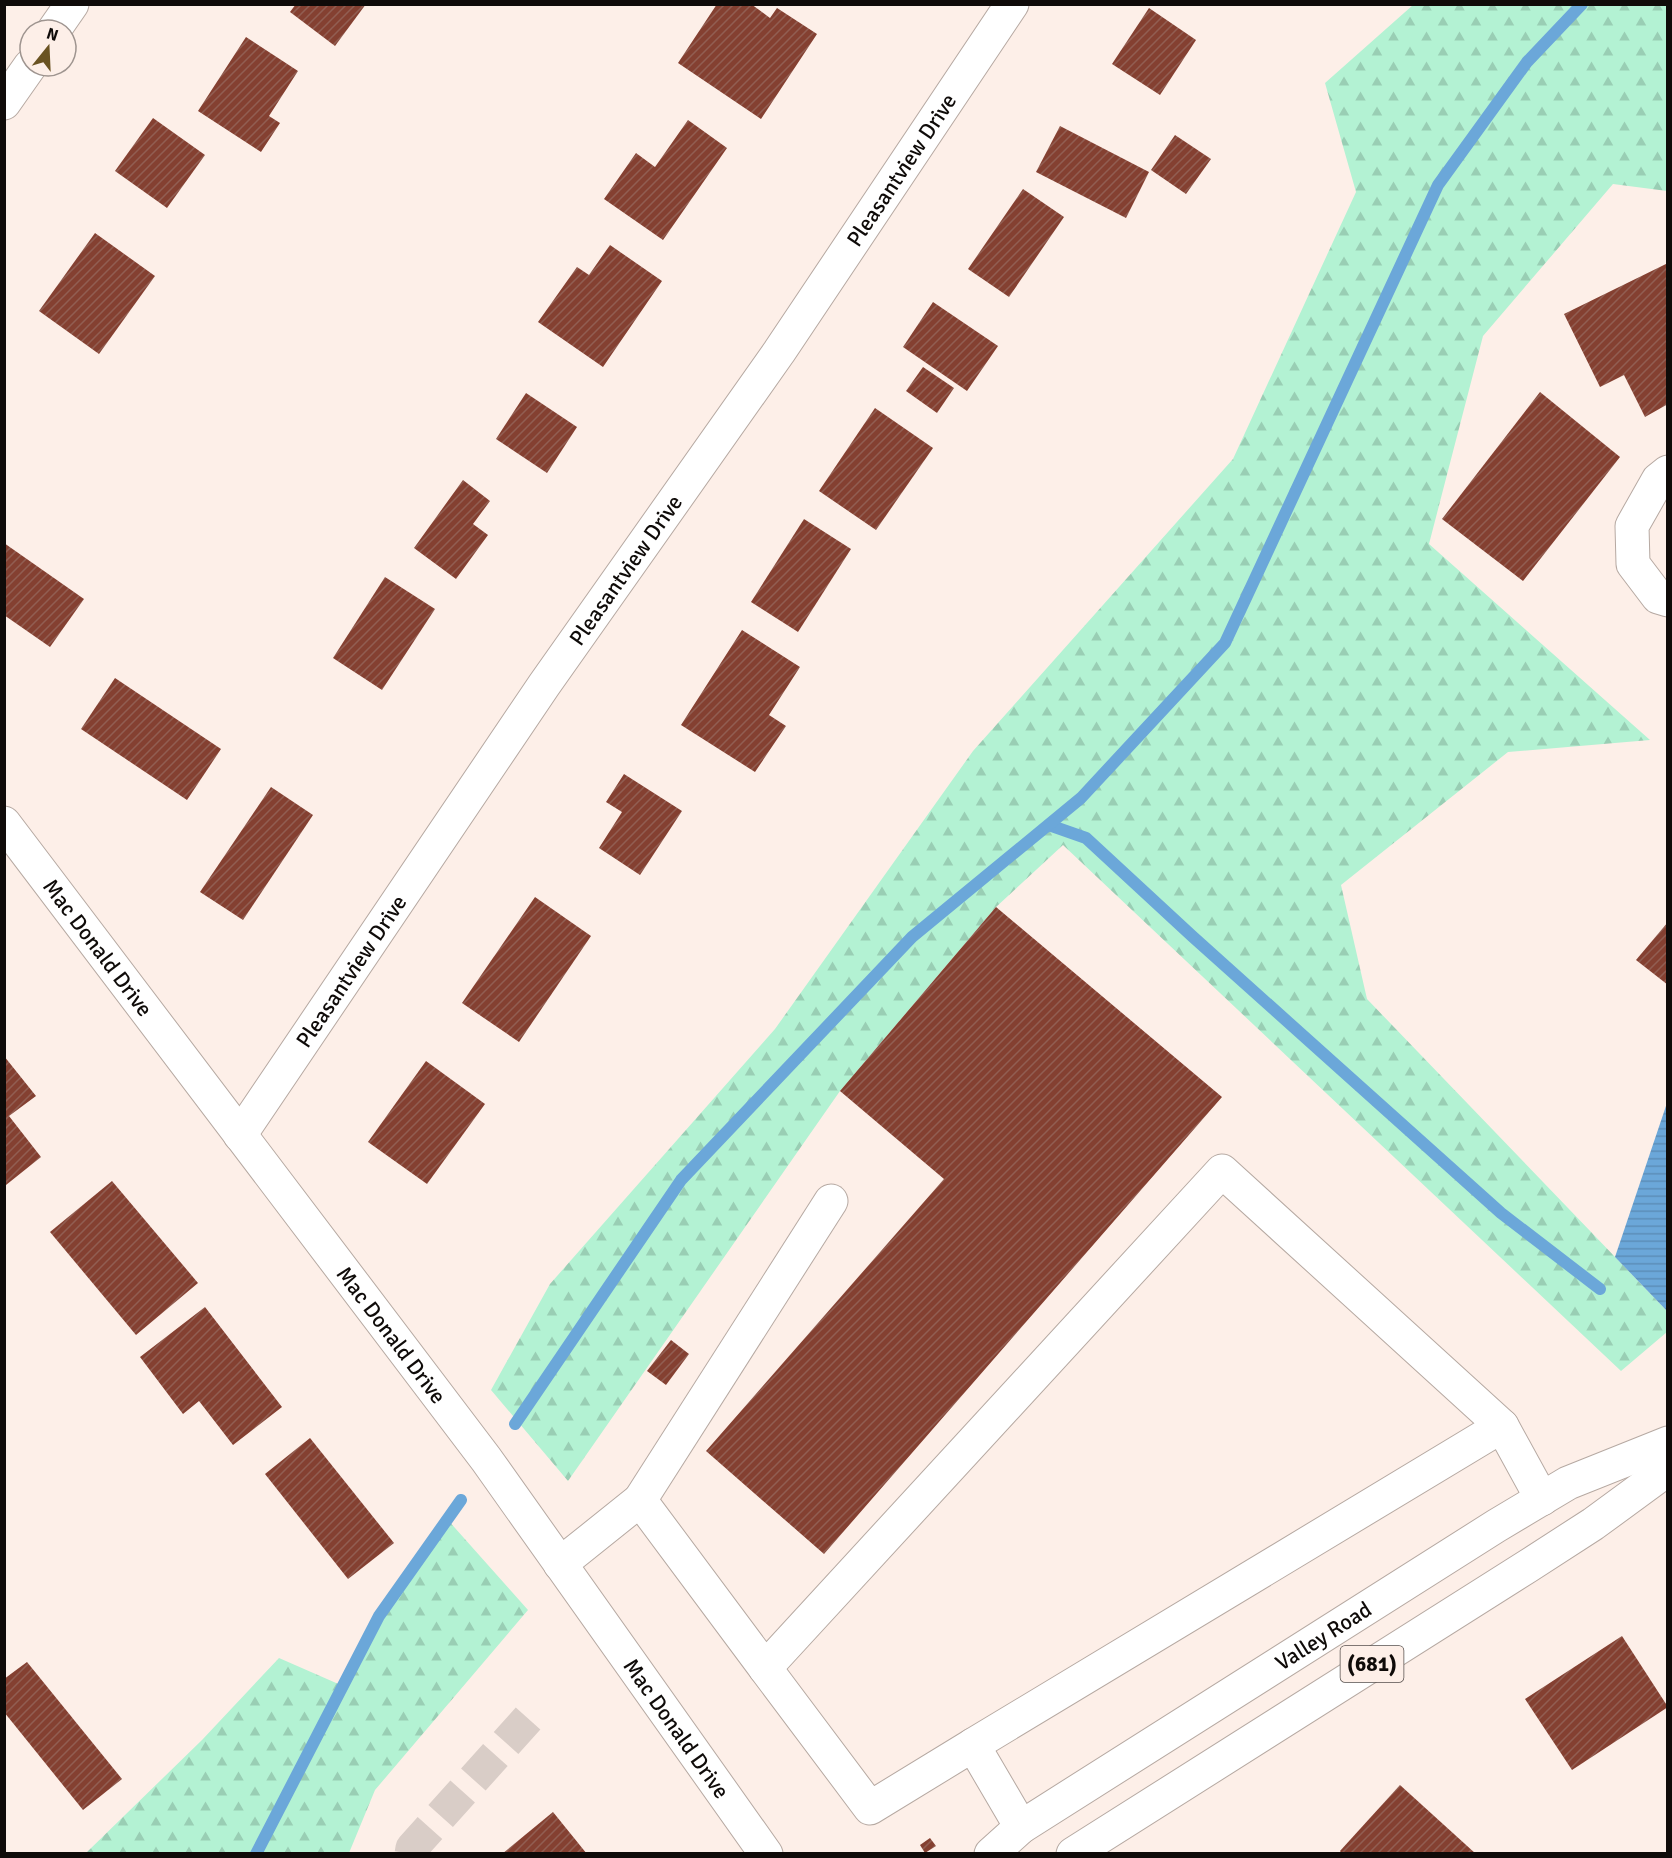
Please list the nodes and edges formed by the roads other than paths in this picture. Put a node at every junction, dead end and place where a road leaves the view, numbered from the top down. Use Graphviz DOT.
graph roads {
  1 [pos="72,4"];
  2 [pos="1012,4"];
  3 [pos="62,18"];
  4 [pos="22,78"];
  5 [pos="4,103"];
  6 [pos="1668,472"];
  7 [pos="1668,600"];
  8 [pos="4,823"];
  9 [pos="240,1135"];
  10 [pos="831,1201"];
  11 [pos="1502,1426"];
  12 [pos="1668,1443"];
  13 [pos="1668,1469"];
  14 [pos="1542,1499"];
  15 [pos="640,1500"];
  16 [pos="560,1564"];
  17 [pos="765,1668"];
  18 [pos="973,1744"];
  19 [pos="1021,1827"];
  20 [pos="766,1854"];
  21 [pos="991,1854"];
  22 [pos="1073,1854"];
  1 -- 3 [label="street"];
  2 -- 9 [label="street, Pleasantview Drive"];
  4 -- 5 [label="street"];
  6 -- 7 [label="street"];
  8 -- 9 [label="street, Mac Donald Drive"];
  9 -- 16 [label="street, Mac Donald Drive"];
  10 -- 15 [label="street"];
  11 -- 14 [label="street"];
  11 -- 17 [label="street"];
  11 -- 18 [label="street"];
  12 -- 14 [label="street, Valley Road / (681)"];
  13 -- 22 [label="street, (681)"];
  14 -- 19 [label="street, Valley Road / (681)"];
  15 -- 16 [label="street"];
  15 -- 17 [label="street"];
  16 -- 20 [label="street, Mac Donald Drive"];
  17 -- 18 [label="street"];
  18 -- 19 [label="street"];
  19 -- 21 [label="street, Valley Road / (681)"];
}
